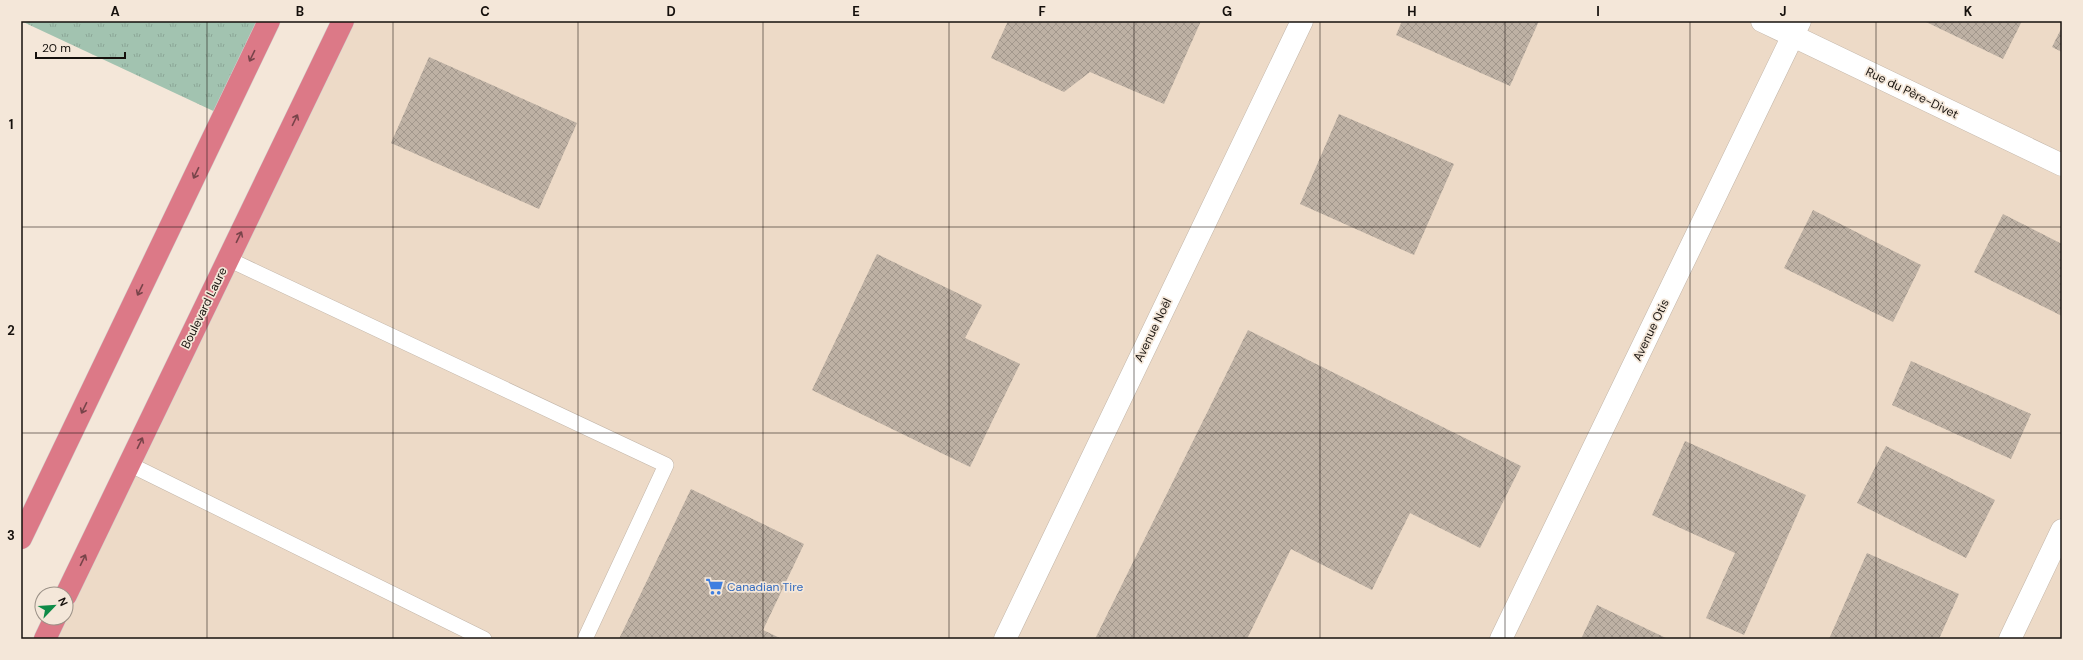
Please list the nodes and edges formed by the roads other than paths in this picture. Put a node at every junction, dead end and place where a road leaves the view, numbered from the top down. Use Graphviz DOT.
graph roads {
  1 [pos="269,21"];
  2 [pos="343,21"];
  3 [pos="1302,21"];
  4 [pos="1762,21"];
  5 [pos="1797,28"];
  6 [pos="2062,165"];
  7 [pos="228,259"];
  8 [pos="129,464"];
  9 [pos="2062,530"];
  10 [pos="21,538"];
  11 [pos="70,586"];
  12 [pos="51,626"];
  13 [pos="45,639"];
  14 [pos="484,639"];
  15 [pos="585,639"];
  16 [pos="1004,639"];
  17 [pos="1501,639"];
  18 [pos="2010,639"];
  1 -- 10 [label="highway, one-way"];
  7 -- 2 [label="highway, Boulevard Laure, one-way"];
  3 -- 16 [label="street, Avenue Noël"];
  4 -- 5 [label="street, Rue du Père-Divet"];
  5 -- 6 [label="street, Rue du Père-Divet"];
  5 -- 17 [label="street, Avenue Otis"];
  8 -- 7 [label="highway, Boulevard Laure, one-way"];
  7 -- 15 [label="lane"];
  11 -- 8 [label="highway, Boulevard Laure, one-way"];
  8 -- 14 [label="lane"];
  9 -- 18 [label="street"];
  12 -- 13 [label="highway"];
}
